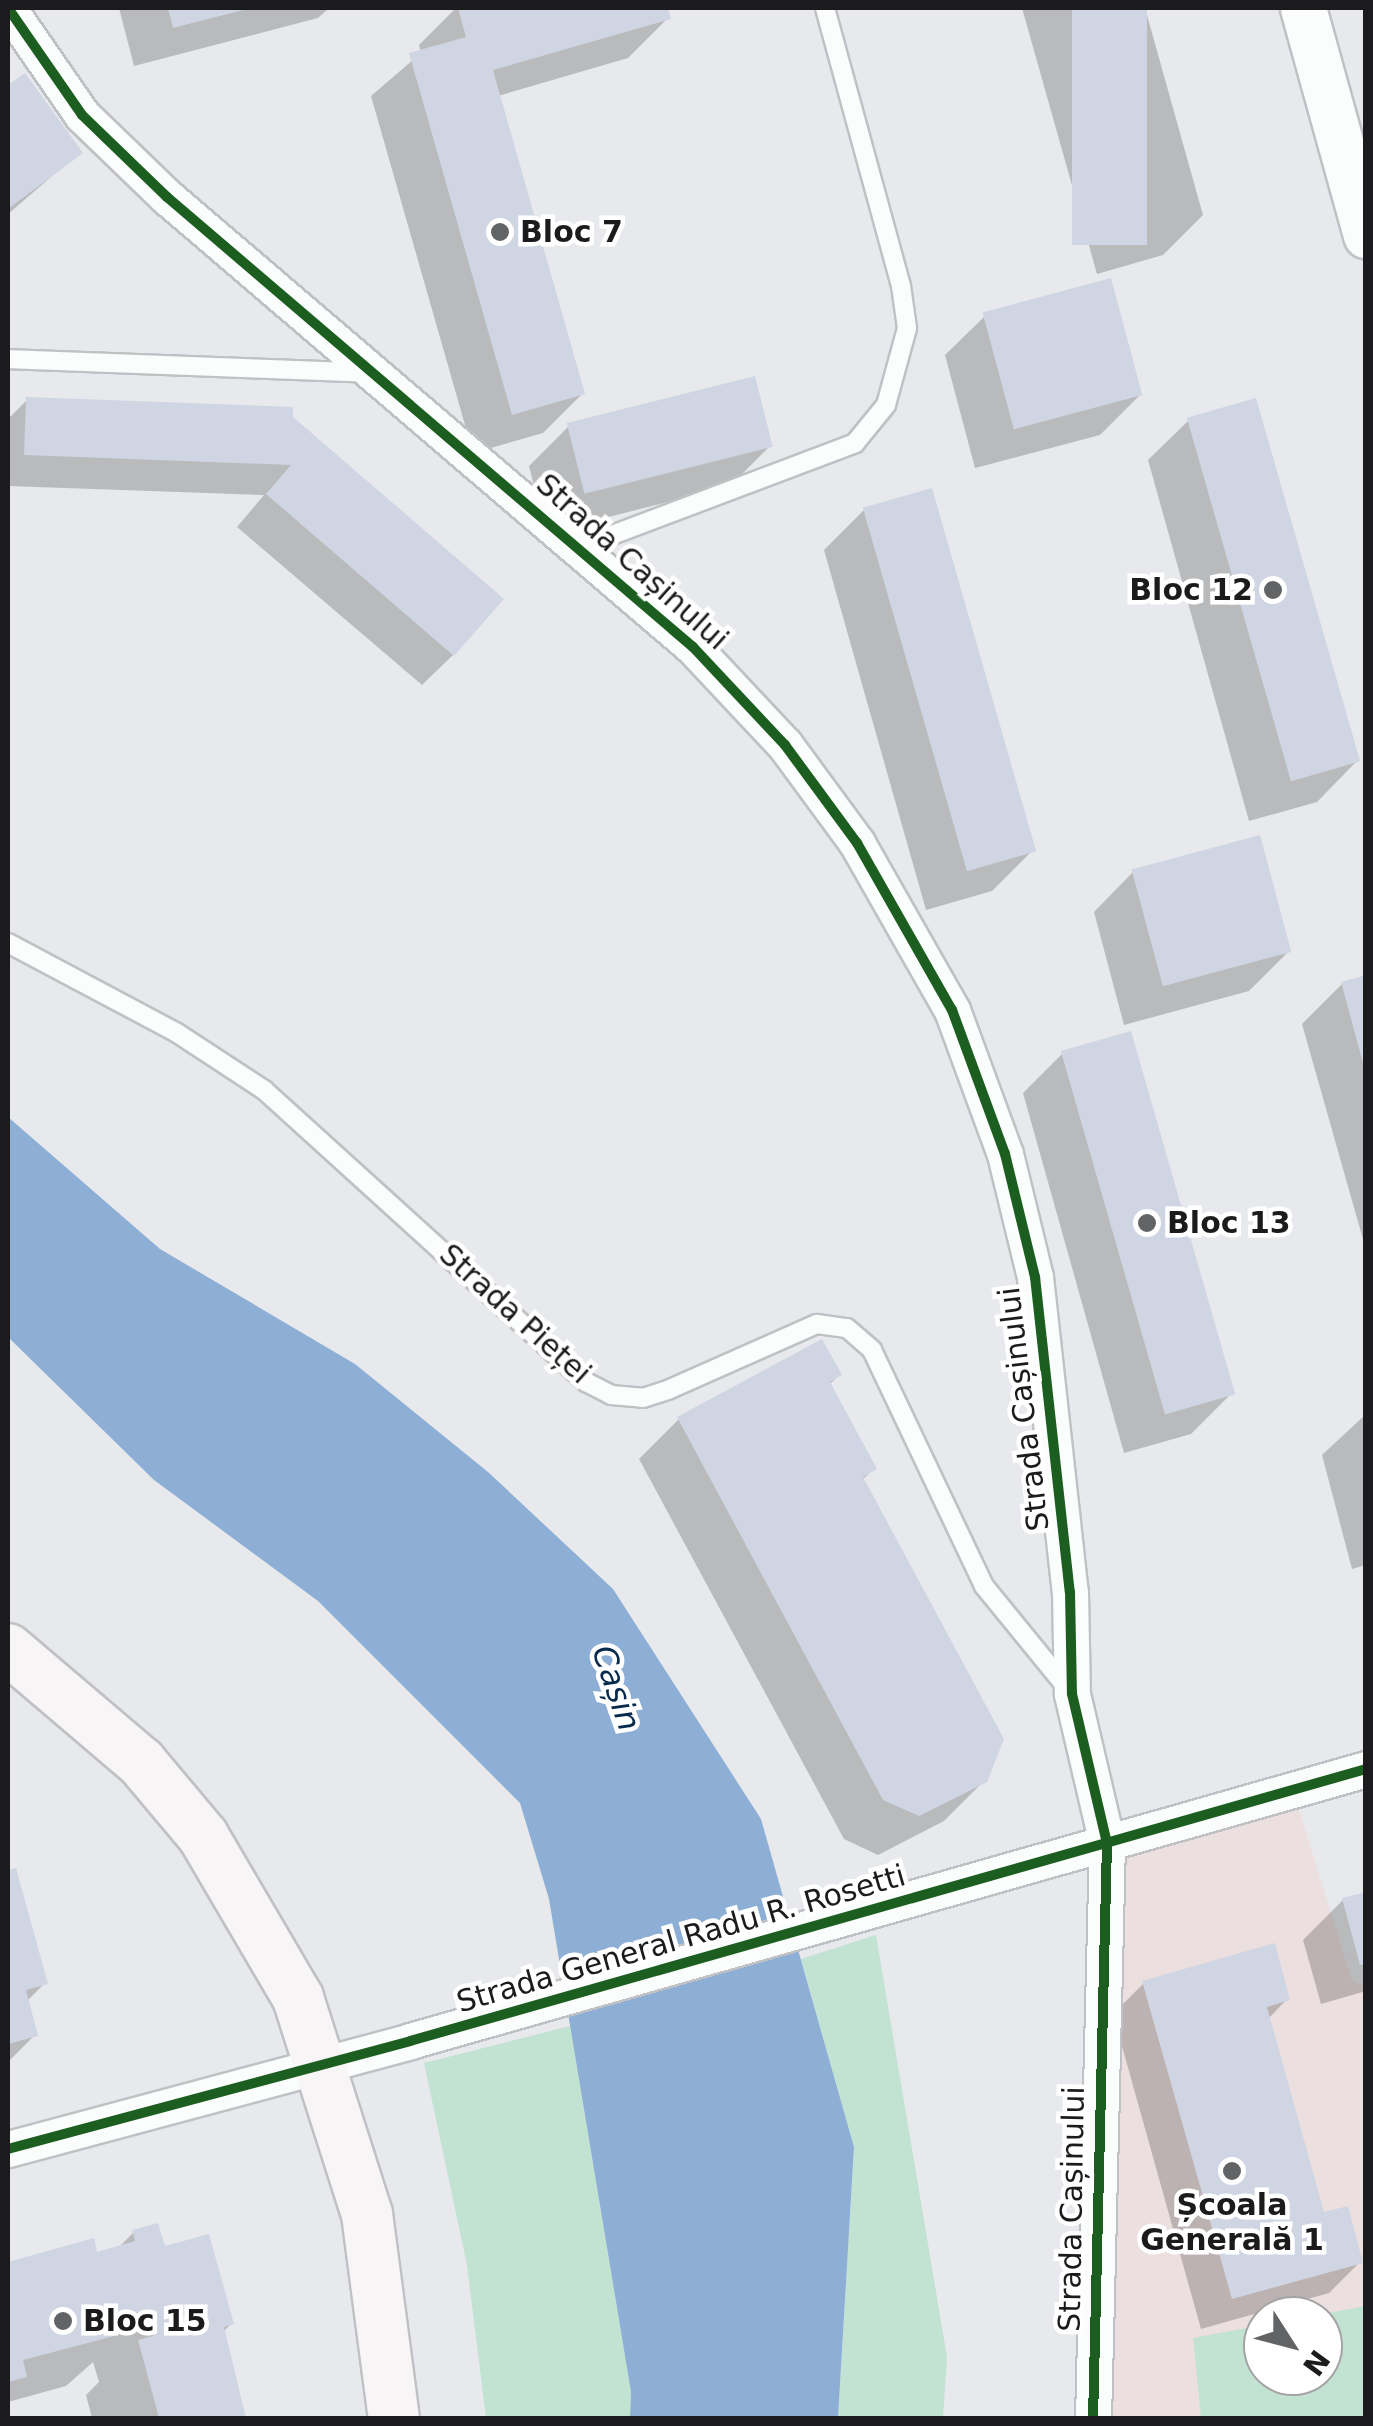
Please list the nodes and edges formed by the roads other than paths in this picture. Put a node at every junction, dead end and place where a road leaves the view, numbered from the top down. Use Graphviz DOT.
graph roads {
  1 [pos="8,8"];
  2 [pos="825,8"];
  3 [pos="1303,8"];
  4 [pos="1366,235"];
  5 [pos="8,359"];
  6 [pos="377,373"];
  7 [pos="583,546"];
  8 [pos="8,943"];
  9 [pos="8,1649"];
  10 [pos="1072,1694"];
  11 [pos="1366,1769"];
  12 [pos="1108,1843"];
  13 [pos="324,2065"];
  14 [pos="8,2149"];
  15 [pos="394,2418"];
  16 [pos="1093,2418"];
  1 -- 6 [label="street, Strada Cașinului"];
  2 -- 7 [label="lane"];
  3 -- 4 [label="street"];
  5 -- 6 [label="lane"];
  6 -- 7 [label="street, Strada Cașinului"];
  7 -- 10 [label="street, Strada Cașinului"];
  8 -- 10 [label="lane, Strada Pieței"];
  9 -- 13 [label="main road"];
  10 -- 12 [label="street, Strada Cașinului"];
  11 -- 12 [label="street, Strada General Radu R. Rosetti"];
  12 -- 13 [label="street, Strada General Radu R. Rosetti"];
  12 -- 16 [label="street, Strada Cașinului"];
  13 -- 14 [label="street, Strada General Radu R. Rosetti"];
  13 -- 15 [label="main road"];
}
